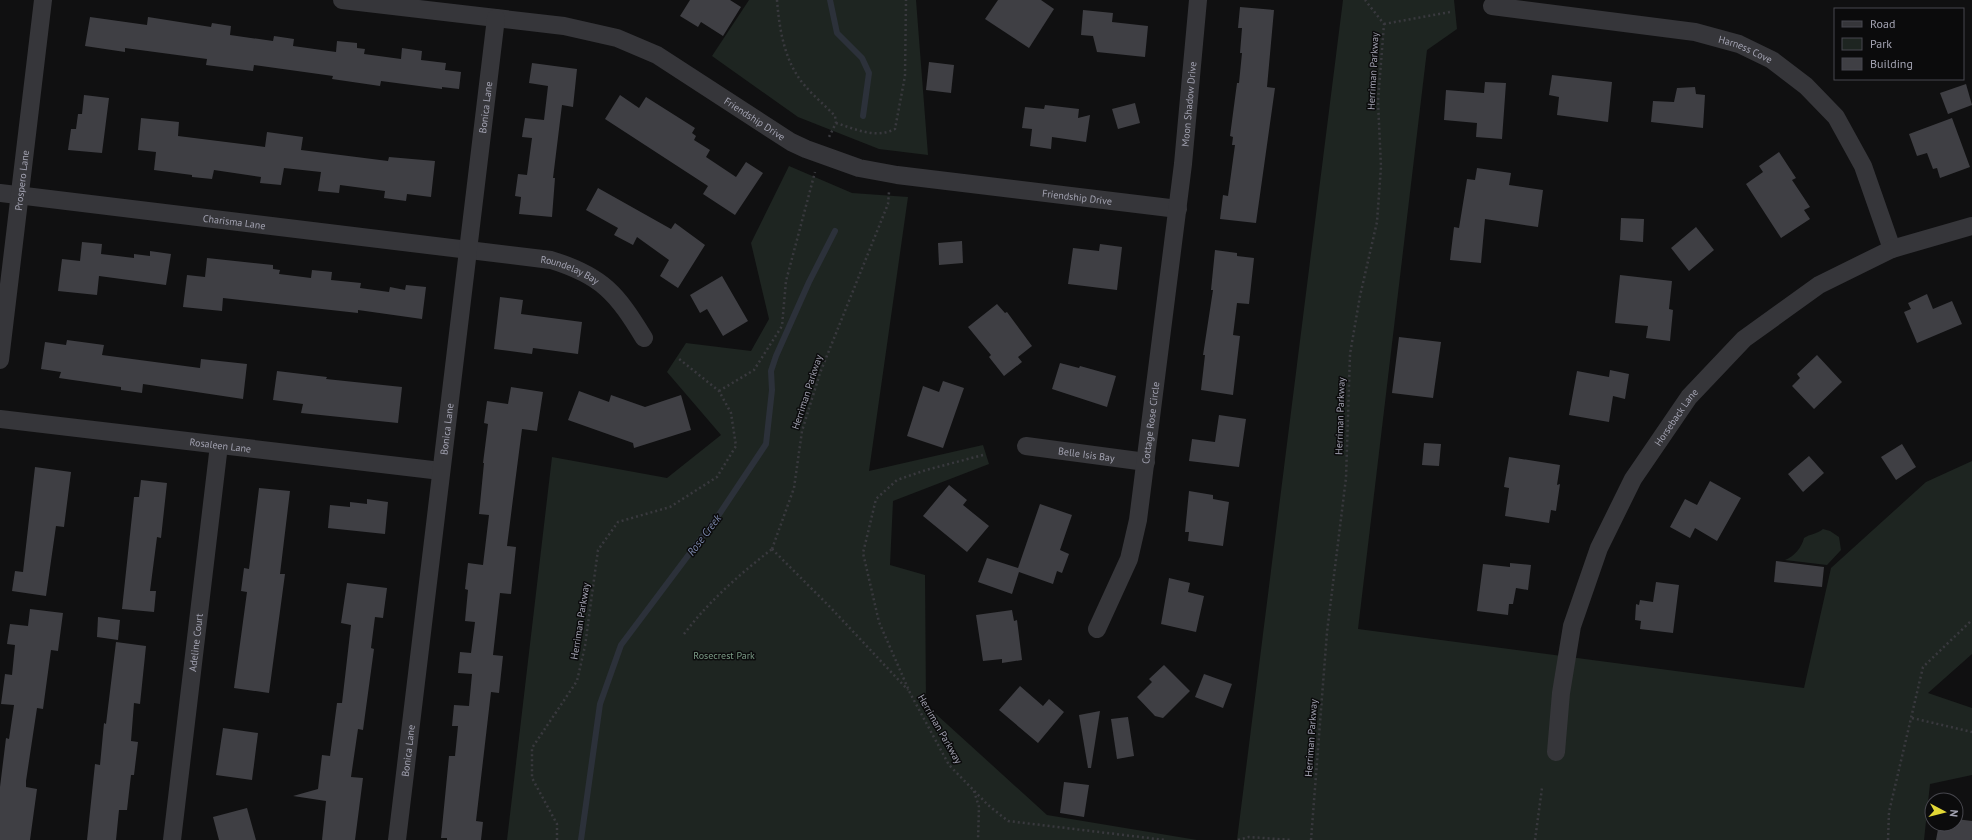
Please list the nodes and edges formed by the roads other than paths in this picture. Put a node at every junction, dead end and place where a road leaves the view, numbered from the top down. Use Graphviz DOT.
graph roads {
  1 [pos="43,0"];
  2 [pos="342,0"];
  3 [pos="1198,0"];
  4 [pos="1492,6"];
  5 [pos="496,18"];
  6 [pos="0,193"];
  7 [pos="20,195"];
  8 [pos="1178,209"];
  9 [pos="1972,226"];
  10 [pos="1892,248"];
  11 [pos="468,249"];
  12 [pos="644,338"];
  13 [pos="0,360"];
  14 [pos="0,418"];
  15 [pos="219,445"];
  16 [pos="1026,446"];
  17 [pos="1146,462"];
  18 [pos="442,472"];
  19 [pos="1097,629"];
  20 [pos="1556,752"];
  21 [pos="172,840"];
  22 [pos="397,840"];
  1 -- 7 [label="street, Prospero Lane"];
  2 -- 5 [label="street, Friendship Drive"];
  3 -- 8 [label="street, Moon Shadow Drive"];
  4 -- 10 [label="street, Harness Cove"];
  5 -- 8 [label="street, Friendship Drive"];
  5 -- 11 [label="street, Bonica Lane"];
  6 -- 7 [label="street, Charisma Lane"];
  7 -- 11 [label="street, Charisma Lane"];
  7 -- 13 [label="street, Prospero Lane"];
  8 -- 17 [label="street, Cottage Rose Circle"];
  9 -- 10 [label="street, Horseback Lane"];
  10 -- 20 [label="street, Horseback Lane"];
  11 -- 12 [label="street, Roundelay Bay"];
  11 -- 18 [label="street, Bonica Lane"];
  14 -- 15 [label="street, Rosaleen Lane"];
  15 -- 18 [label="street, Rosaleen Lane"];
  15 -- 21 [label="street, Adeline Court"];
  16 -- 17 [label="street, Belle Isis Bay"];
  17 -- 19 [label="street, Cottage Rose Circle"];
  18 -- 22 [label="street, Bonica Lane"];
}
